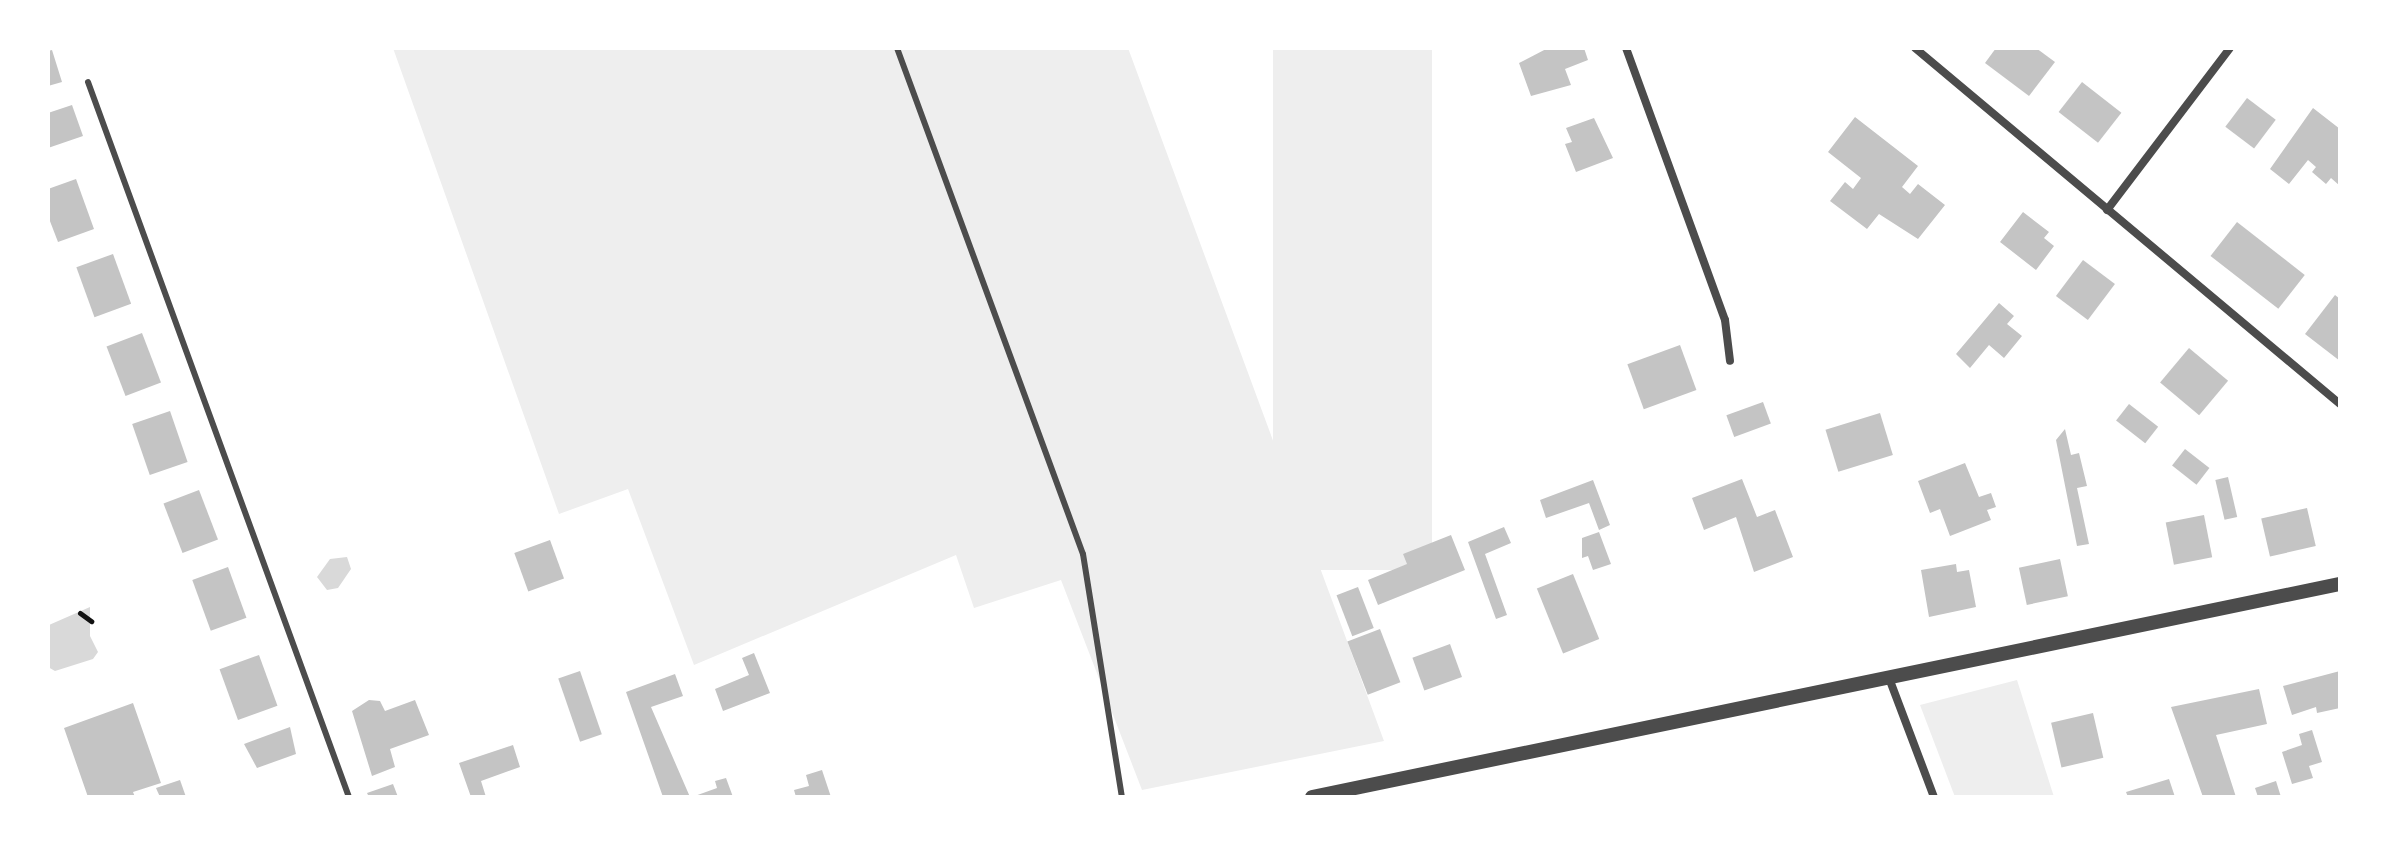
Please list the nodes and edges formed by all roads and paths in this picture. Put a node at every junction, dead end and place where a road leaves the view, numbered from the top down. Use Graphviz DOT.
graph roads {
  1 [pos="897,48"];
  2 [pos="1626,48"];
  3 [pos="1915,48"];
  4 [pos="2230,48"];
  5 [pos="88,82"];
  6 [pos="2107,210"];
  7 [pos="1730,361"];
  8 [pos="2340,404"];
  9 [pos="2340,584"];
  10 [pos="80,613"];
  11 [pos="91,621"];
  12 [pos="1889,678"];
  13 [pos="349,797"];
  14 [pos="1122,797"];
  15 [pos="1312,797"];
  16 [pos="1934,797"];
  1 -- 14 [label="lane"];
  2 -- 7 [label="street"];
  3 -- 6 [label="street"];
  4 -- 6 [label="street"];
  5 -- 13 [label="lane"];
  6 -- 8 [label="street"];
  9 -- 12 [label="street"];
  10 -- 11 [label="path"];
  12 -- 15 [label="street"];
  12 -- 16 [label="street"];
}
